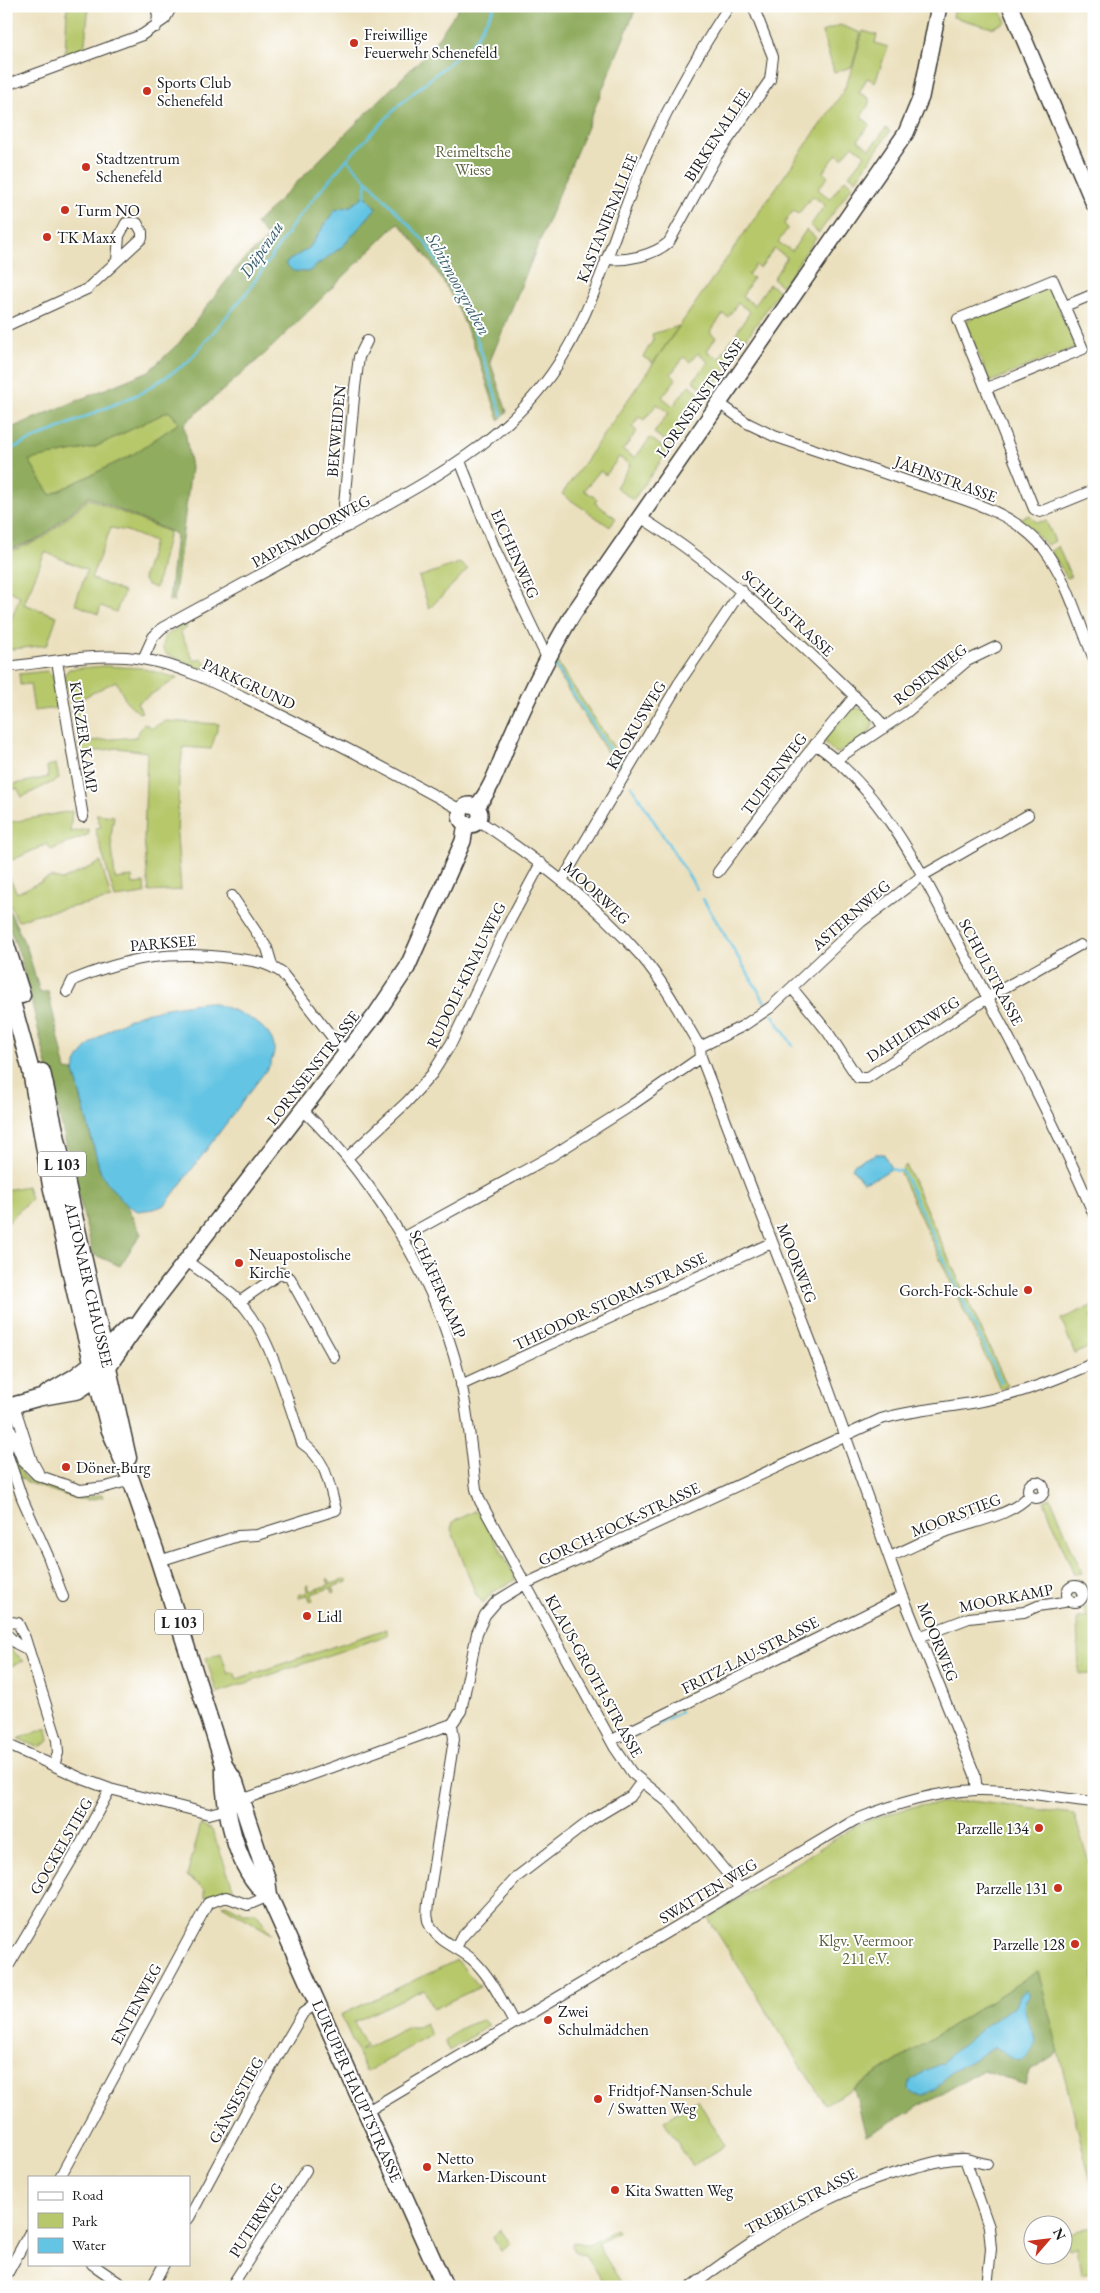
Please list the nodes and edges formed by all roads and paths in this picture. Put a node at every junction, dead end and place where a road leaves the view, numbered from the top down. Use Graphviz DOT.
graph roads {
  1 [pos="156,6"];
  2 [pos="172,6"];
  3 [pos="729,6"];
  4 [pos="752,6"];
  5 [pos="939,6"];
  6 [pos="1010,6"];
  7 [pos="156,27"];
  8 [pos="6,85"];
  9 [pos="1094,204"];
  10 [pos="606,259"];
  11 [pos="117,261"];
  12 [pos="1094,294"];
  13 [pos="1065,306"];
  14 [pos="6,326"];
  15 [pos="367,341"];
  16 [pos="987,388"];
  17 [pos="719,403"];
  18 [pos="499,430"];
  19 [pos="460,461"];
  20 [pos="1094,490"];
  21 [pos="640,516"];
  22 [pos="349,526"];
  23 [pos="742,590"];
  24 [pos="996,647"];
  25 [pos="547,658"];
  26 [pos="143,659"];
  27 [pos="1094,659"];
  28 [pos="56,661"];
  29 [pos="6,667"];
  30 [pos="855,696"];
  31 [pos="884,728"];
  32 [pos="815,744"];
  33 [pos="836,759"];
  34 [pos="470,815"];
  35 [pos="1028,816"];
  36 [pos="83,817"];
  37 [pos="541,863"];
  38 [pos="718,872"];
  39 [pos="922,876"];
  40 [pos="563,879"];
  41 [pos="232,896"];
  42 [pos="6,945"];
  43 [pos="1080,945"];
  44 [pos="272,965"];
  45 [pos="6,980"];
  46 [pos="792,988"];
  47 [pos="67,992"];
  48 [pos="988,998"];
  49 [pos="347,1052"];
  50 [pos="701,1052"];
  51 [pos="303,1110"];
  52 [pos="347,1158"];
  53 [pos="1094,1215"];
  54 [pos="402,1238"];
  55 [pos="771,1243"];
  56 [pos="187,1261"];
  57 [pos="239,1302"];
  58 [pos="148,1310"];
  59 [pos="104,1351"];
  60 [pos="334,1357"];
  61 [pos="1094,1363"];
  62 [pos="99,1370"];
  63 [pos="462,1385"];
  64 [pos="78,1391"];
  65 [pos="39,1398"];
  66 [pos="102,1403"];
  67 [pos="10,1406"];
  68 [pos="6,1419"];
  69 [pos="23,1433"];
  70 [pos="845,1434"];
  71 [pos="12,1436"];
  72 [pos="46,1479"];
  73 [pos="131,1480"];
  74 [pos="1029,1496"];
  75 [pos="480,1501"];
  76 [pos="889,1557"];
  77 [pos="159,1561"];
  78 [pos="526,1584"];
  79 [pos="903,1596"];
  80 [pos="63,1597"];
  81 [pos="1069,1599"];
  82 [pos="6,1625"];
  83 [pos="6,1634"];
  84 [pos="919,1637"];
  85 [pos="29,1650"];
  86 [pos="452,1724"];
  87 [pos="612,1740"];
  88 [pos="6,1744"];
  89 [pos="54,1765"];
  90 [pos="642,1781"];
  91 [pos="110,1789"];
  92 [pos="977,1790"];
  93 [pos="1094,1802"];
  94 [pos="235,1806"];
  95 [pos="740,1890"];
  96 [pos="269,1896"];
  97 [pos="456,1948"];
  98 [pos="6,1970"];
  99 [pos="317,2003"];
  100 [pos="514,2023"];
  101 [pos="366,2112"];
  102 [pos="965,2160"];
  103 [pos="987,2164"];
  104 [pos="306,2170"];
  105 [pos="61,2176"];
  106 [pos="190,2216"];
  107 [pos="28,2236"];
  108 [pos="95,2266"];
  109 [pos="163,2266"];
  110 [pos="6,2276"];
  111 [pos="125,2287"];
  112 [pos="152,2287"];
  113 [pos="231,2287"];
  114 [pos="445,2287"];
  115 [pos="691,2287"];
  116 [pos="987,2287"];
  1 -- 7 [label="street"];
  2 -- 7 [label="street"];
  3 -- 10 [label="street, KASTANIENALLEE"];
  4 -- 10 [label="street, BIRKENALLEE"];
  5 -- 17 [label="street, LORNSENSTRASSE"];
  6 -- 9 [label="street"];
  7 -- 8 [label="street"];
  10 -- 18 [label="street, KASTANIENALLEE"];
  11 -- 14 [label="street"];
  12 -- 13 [label="street"];
  13 -- 16 [label="street"];
  13 -- 16 [label="street"];
  15 -- 22 [label="street, BEKWEIDEN"];
  16 -- 20 [label="street"];
  17 -- 21 [label="street, LORNSENSTRASSE"];
  17 -- 27 [label="street, JAHNSTRASSE"];
  18 -- 19 [label="street, PAPENMOORWEG"];
  19 -- 22 [label="street, PAPENMOORWEG"];
  19 -- 25 [label="street, EICHENWEG"];
  21 -- 23 [label="street, SCHULSTRASSE"];
  21 -- 25 [label="street, LORNSENSTRASSE"];
  22 -- 26 [label="street, PAPENMOORWEG"];
  23 -- 30 [label="street, SCHULSTRASSE"];
  23 -- 40 [label="street, KROKUSWEG"];
  24 -- 31 [label="street, ROSENWEG"];
  25 -- 34 [label="street, LORNSENSTRASSE"];
  26 -- 28 [label="street, PARKGRUND"];
  26 -- 34 [label="street, PARKGRUND"];
  28 -- 29 [label="street, PARKGRUND"];
  28 -- 36 [label="street, KURZER KAMP"];
  30 -- 31 [label="street, SCHULSTRASSE"];
  30 -- 32 [label="street, TULPENWEG"];
  31 -- 33 [label="street"];
  32 -- 33 [label="street, SCHULSTRASSE"];
  32 -- 38 [label="street, TULPENWEG"];
  33 -- 39 [label="street, SCHULSTRASSE"];
  34 -- 37 [label="street, MOORWEG"];
  34 -- 49 [label="street, LORNSENSTRASSE"];
  35 -- 39 [label="street, ASTERNWEG"];
  37 -- 40 [label="street, MOORWEG"];
  37 -- 52 [label="street, RUDOLF-KINAU-WEG"];
  39 -- 46 [label="street, ASTERNWEG"];
  39 -- 48 [label="street, SCHULSTRASSE"];
  40 -- 50 [label="street, MOORWEG"];
  41 -- 44 [label="street"];
  42 -- 59 [label="main road, ALTONAER CHAUSSEE / L 103"];
  43 -- 48 [label="street, DAHLIENWEG"];
  44 -- 47 [label="street, PARKSEE"];
  44 -- 49 [label="street"];
  45 -- 62 [label="main road, ALTONAER CHAUSSEE / L 103"];
  46 -- 48 [label="street, DAHLIENWEG"];
  46 -- 50 [label="street, ASTERNWEG"];
  48 -- 53 [label="street, SCHULSTRASSE"];
  49 -- 51 [label="street, LORNSENSTRASSE"];
  50 -- 54 [label="street, ASTERNWEG"];
  50 -- 55 [label="street, MOORWEG"];
  51 -- 52 [label="street, SCHÄFERKAMP"];
  51 -- 56 [label="street, LORNSENSTRASSE"];
  52 -- 54 [label="street, SCHÄFERKAMP"];
  54 -- 63 [label="street, SCHÄFERKAMP"];
  55 -- 63 [label="street, THEODOR-STORM-STRASSE"];
  55 -- 70 [label="street, MOORWEG"];
  56 -- 57 [label="street"];
  56 -- 58 [label="street, LORNSENSTRASSE"];
  57 -- 60 [label="street"];
  57 -- 77 [label="street"];
  58 -- 59 [label="street, LORNSENSTRASSE"];
  58 -- 62 [label="street, LORNSENSTRASSE"];
  59 -- 62 [label="main road, ALTONAER CHAUSSEE / L 103"];
  61 -- 70 [label="street, GORCH-FOCK-STRASSE"];
  62 -- 64 [label="street"];
  62 -- 65 [label="street"];
  62 -- 66 [label="main road, ALTONAER CHAUSSEE / L 103"];
  62 -- 73 [label="main road, ALTONAER CHAUSSEE / L 103"];
  63 -- 75 [label="street, SCHÄFERKAMP"];
  64 -- 65 [label="street"];
  64 -- 66 [label="street"];
  65 -- 67 [label="street"];
  66 -- 73 [label="main road, ALTONAER CHAUSSEE / L 103"];
  67 -- 69 [label="street"];
  68 -- 71 [label="street"];
  69 -- 71 [label="street"];
  69 -- 72 [label="street"];
  70 -- 76 [label="street, MOORWEG"];
  70 -- 78 [label="street, GORCH-FOCK-STRASSE"];
  71 -- 72 [label="street"];
  71 -- 80 [label="street"];
  72 -- 73 [label="street"];
  73 -- 77 [label="main road, ALTONAER CHAUSSEE / L 103"];
  74 -- 76 [label="street, MOORSTIEG"];
  75 -- 78 [label="street, KLAUS-GROTH-STRASSE"];
  76 -- 79 [label="street, MOORWEG"];
  77 -- 94 [label="main road, ALTONAER CHAUSSEE / L 103"];
  78 -- 86 [label="street, GORCH-FOCK-STRASSE"];
  78 -- 87 [label="street, KLAUS-GROTH-STRASSE"];
  79 -- 84 [label="street, MOORWEG"];
  79 -- 87 [label="street, FRITZ-LAU-STRASSE"];
  81 -- 84 [label="street, MOORKAMP"];
  82 -- 85 [label="street"];
  83 -- 85 [label="street"];
  84 -- 92 [label="street, MOORWEG"];
  85 -- 89 [label="street"];
  86 -- 94 [label="street"];
  86 -- 97 [label="street"];
  87 -- 90 [label="street, KLAUS-GROTH-STRASSE"];
  88 -- 89 [label="street"];
  89 -- 91 [label="street"];
  90 -- 95 [label="street, KLAUS-GROTH-STRASSE"];
  90 -- 97 [label="street"];
  91 -- 94 [label="street"];
  91 -- 98 [label="street, GOCKELSTIEG"];
  92 -- 93 [label="street, SWATTEN WEG"];
  92 -- 95 [label="street, SWATTEN WEG"];
  94 -- 96 [label="main road, LURUPER HAUPTSTRASSE"];
  95 -- 100 [label="street, SWATTEN WEG"];
  96 -- 99 [label="main road, LURUPER HAUPTSTRASSE"];
  96 -- 105 [label="street, ENTENWEG"];
  97 -- 100 [label="street"];
  99 -- 101 [label="main road, LURUPER HAUPTSTRASSE"];
  99 -- 106 [label="street, GÄNSESTIEG"];
  100 -- 101 [label="street, SWATTEN WEG"];
  101 -- 114 [label="main road, LURUPER HAUPTSTRASSE"];
  102 -- 103 [label="street, TREBELSTRASSE"];
  102 -- 115 [label="street, TREBELSTRASSE"];
  102 -- 116 [label="street"];
  104 -- 113 [label="street, PUTERWEG"];
  107 -- 110 [label="street"];
  108 -- 111 [label="street"];
  109 -- 112 [label="street"];
}
